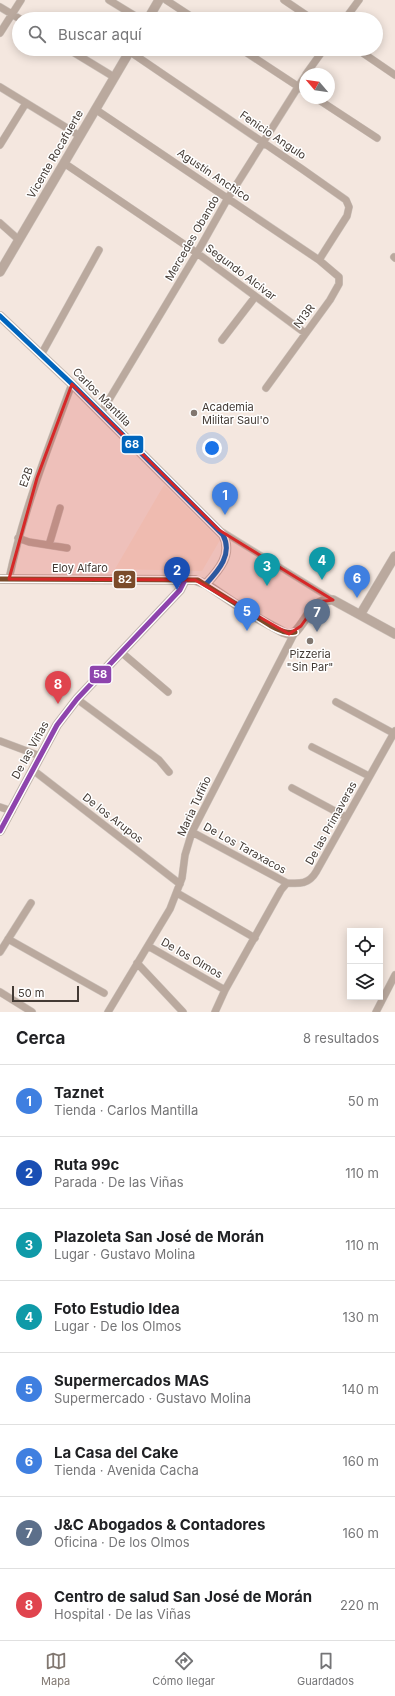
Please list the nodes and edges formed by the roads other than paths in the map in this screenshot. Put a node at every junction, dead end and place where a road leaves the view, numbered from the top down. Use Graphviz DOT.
graph roads {
  1 [pos="21,0"];
  2 [pos="109,0"];
  3 [pos="159,0"];
  4 [pos="166,0"];
  5 [pos="284,0"];
  6 [pos="359,0"];
  7 [pos="0,7"];
  8 [pos="13,12"];
  9 [pos="129,12"];
  10 [pos="152,12"];
  11 [pos="184,12"];
  12 [pos="302,12"];
  13 [pos="350,12"];
  14 [pos="12,14"];
  15 [pos="0,33"];
  16 [pos="80,56"];
  17 [pos="126,56"];
  18 [pos="139,56"];
  19 [pos="252,56"];
  20 [pos="319,56"];
  21 [pos="367,56"];
  22 [pos="311,68"];
  23 [pos="395,75"];
  24 [pos="114,77"];
  25 [pos="298,86"];
  26 [pos="0,87"];
  27 [pos="26,103"];
  28 [pos="325,104"];
  29 [pos="95,109"];
  30 [pos="80,136"];
  31 [pos="376,138"];
  32 [pos="263,142"];
  33 [pos="0,145"];
  34 [pos="64,163"];
  35 [pos="228,198"];
  36 [pos="0,223"];
  37 [pos="19,240"];
  38 [pos="99,250"];
  39 [pos="197,253"];
  40 [pos="320,260"];
  41 [pos="0,272"];
  42 [pos="256,297"];
  43 [pos="0,316"];
  44 [pos="305,332"];
  45 [pos="222,340"];
  46 [pos="41,355"];
  47 [pos="72,384"];
  48 [pos="266,388"];
  49 [pos="101,413"];
  50 [pos="60,508"];
  51 [pos="219,530"];
  52 [pos="18,538"];
  53 [pos="49,545"];
  54 [pos="67,548"];
  55 [pos="395,556"];
  56 [pos="4,579"];
  57 [pos="185,580"];
  58 [pos="206,584"];
  59 [pos="334,600"];
  60 [pos="360,615"];
  61 [pos="295,632"];
  62 [pos="395,634"];
  63 [pos="121,652"];
  64 [pos="168,692"];
  65 [pos="77,699"];
  66 [pos="336,702"];
  67 [pos="394,732"];
  68 [pos="0,741"];
  69 [pos="312,747"];
  70 [pos="40,756"];
  71 [pos="33,770"];
  72 [pos="169,772"];
  73 [pos="369,776"];
  74 [pos="292,788"];
  75 [pos="0,807"];
  76 [pos="12,811"];
  77 [pos="346,817"];
  78 [pos="0,830"];
  79 [pos="192,832"];
  80 [pos="287,883"];
  81 [pos="180,884"];
  82 [pos="177,893"];
  83 [pos="31,902"];
  84 [pos="255,938"];
  85 [pos="8,939"];
  86 [pos="148,946"];
  87 [pos="0,952"];
  88 [pos="137,963"];
  89 [pos="395,975"];
  90 [pos="225,990"];
  91 [pos="0,992"];
  92 [pos="104,993"];
  93 [pos="32,1012"];
  94 [pos="108,1012"];
  95 [pos="183,1012"];
  96 [pos="215,1012"];
  97 [pos="376,1012"];
  1 -- 8 [label="street"];
  2 -- 9 [label="street"];
  3 -- 10 [label="street"];
  4 -- 11 [label="street"];
  5 -- 12 [label="street"];
  6 -- 13 [label="street"];
  7 -- 14 [label="street"];
  14 -- 15 [label="street"];
  16 -- 24 [label="street"];
  17 -- 24 [label="street, Vicente Rocafuerte"];
  18 -- 32 [label="street, Fenicio Angulo"];
  19 -- 25 [label="street"];
  20 -- 22 [label="street, Mercedes Obando"];
  21 -- 23 [label="street"];
  24 -- 29 [label="street, Vicente Rocafuerte"];
  25 -- 32 [label="street, Mercedes Obando"];
  26 -- 27 [label="street"];
  27 -- 30 [label="street"];
  27 -- 33 [label="street"];
  28 -- 31 [label="street"];
  29 -- 30 [label="street, Vicente Rocafuerte"];
  29 -- 35 [label="street, Agustín Anchico"];
  30 -- 34 [label="street, Vicente Rocafuerte"];
  32 -- 35 [label="street, Mercedes Obando"];
  32 -- 40 [label="street, Fenicio Angulo"];
  34 -- 37 [label="street, Vicente Rocafuerte"];
  34 -- 39 [label="street, Segundo Alcívar"];
  35 -- 39 [label="street, Mercedes Obando"];
  35 -- 40 [label="street, Agustín Anchico"];
  36 -- 37 [label="street"];
  37 -- 41 [label="street, Vicente Rocafuerte"];
  38 -- 46 [label="street"];
  39 -- 42 [label="street, Segundo Alcívar"];
  39 -- 49 [label="street, Mercedes Obando"];
  40 -- 44 [label="street, N13R"];
  42 -- 44 [label="street, Segundo Alcívar"];
  42 -- 45 [label="street"];
  43 -- 46 [label="street, Carlos Mantilla"];
  44 -- 48 [label="street, N13R"];
  46 -- 47 [label="street, Carlos Mantilla"];
  47 -- 49 [label="street, Carlos Mantilla"];
  47 -- 52 [label="street, E2B"];
  49 -- 51 [label="street, Carlos Mantilla"];
  50 -- 53 [label="street"];
  51 -- 58 [label="street"];
  51 -- 59 [label="street"];
  52 -- 53 [label="street"];
  52 -- 56 [label="street, E2B"];
  53 -- 54 [label="street"];
  55 -- 60 [label="street"];
  56 -- 57 [label="street, Eloy Alfaro"];
  57 -- 58 [label="street, Eloy Alfaro"];
  57 -- 63 [label="street, De las Viñas"];
  58 -- 61 [label="street"];
  59 -- 60 [label="street"];
  59 -- 61 [label="street"];
  60 -- 62 [label="street"];
  61 -- 79 [label="street, Maria Tufiño"];
  63 -- 64 [label="street"];
  63 -- 65 [label="street, De las Viñas"];
  65 -- 70 [label="street, De las Viñas"];
  65 -- 72 [label="street"];
  66 -- 67 [label="street"];
  67 -- 73 [label="street, De las Primaveras"];
  68 -- 70 [label="street"];
  69 -- 73 [label="street"];
  70 -- 71 [label="street, De las Viñas"];
  71 -- 76 [label="street, De las Viñas"];
  71 -- 81 [label="street, De los Arupos"];
  73 -- 77 [label="street, De las Primaveras"];
  74 -- 77 [label="street"];
  75 -- 76 [label="street"];
  76 -- 78 [label="street, De las Viñas"];
  77 -- 80 [label="street, De las Primaveras"];
  79 -- 80 [label="street, De Los Taraxacos"];
  79 -- 81 [label="street, Maria Tufiño"];
  80 -- 84 [label="street"];
  81 -- 82 [label="street, Maria Tufiño"];
  82 -- 84 [label="street"];
  82 -- 86 [label="street, Maria Tufiño"];
  83 -- 85 [label="street"];
  84 -- 90 [label="street"];
  85 -- 87 [label="street"];
  85 -- 92 [label="street"];
  86 -- 88 [label="street, Maria Tufiño"];
  86 -- 90 [label="street, De los Olmos"];
  88 -- 94 [label="street, Maria Tufiño"];
  88 -- 95 [label="street"];
  89 -- 97 [label="street"];
  90 -- 96 [label="street"];
  91 -- 93 [label="street"];
}
